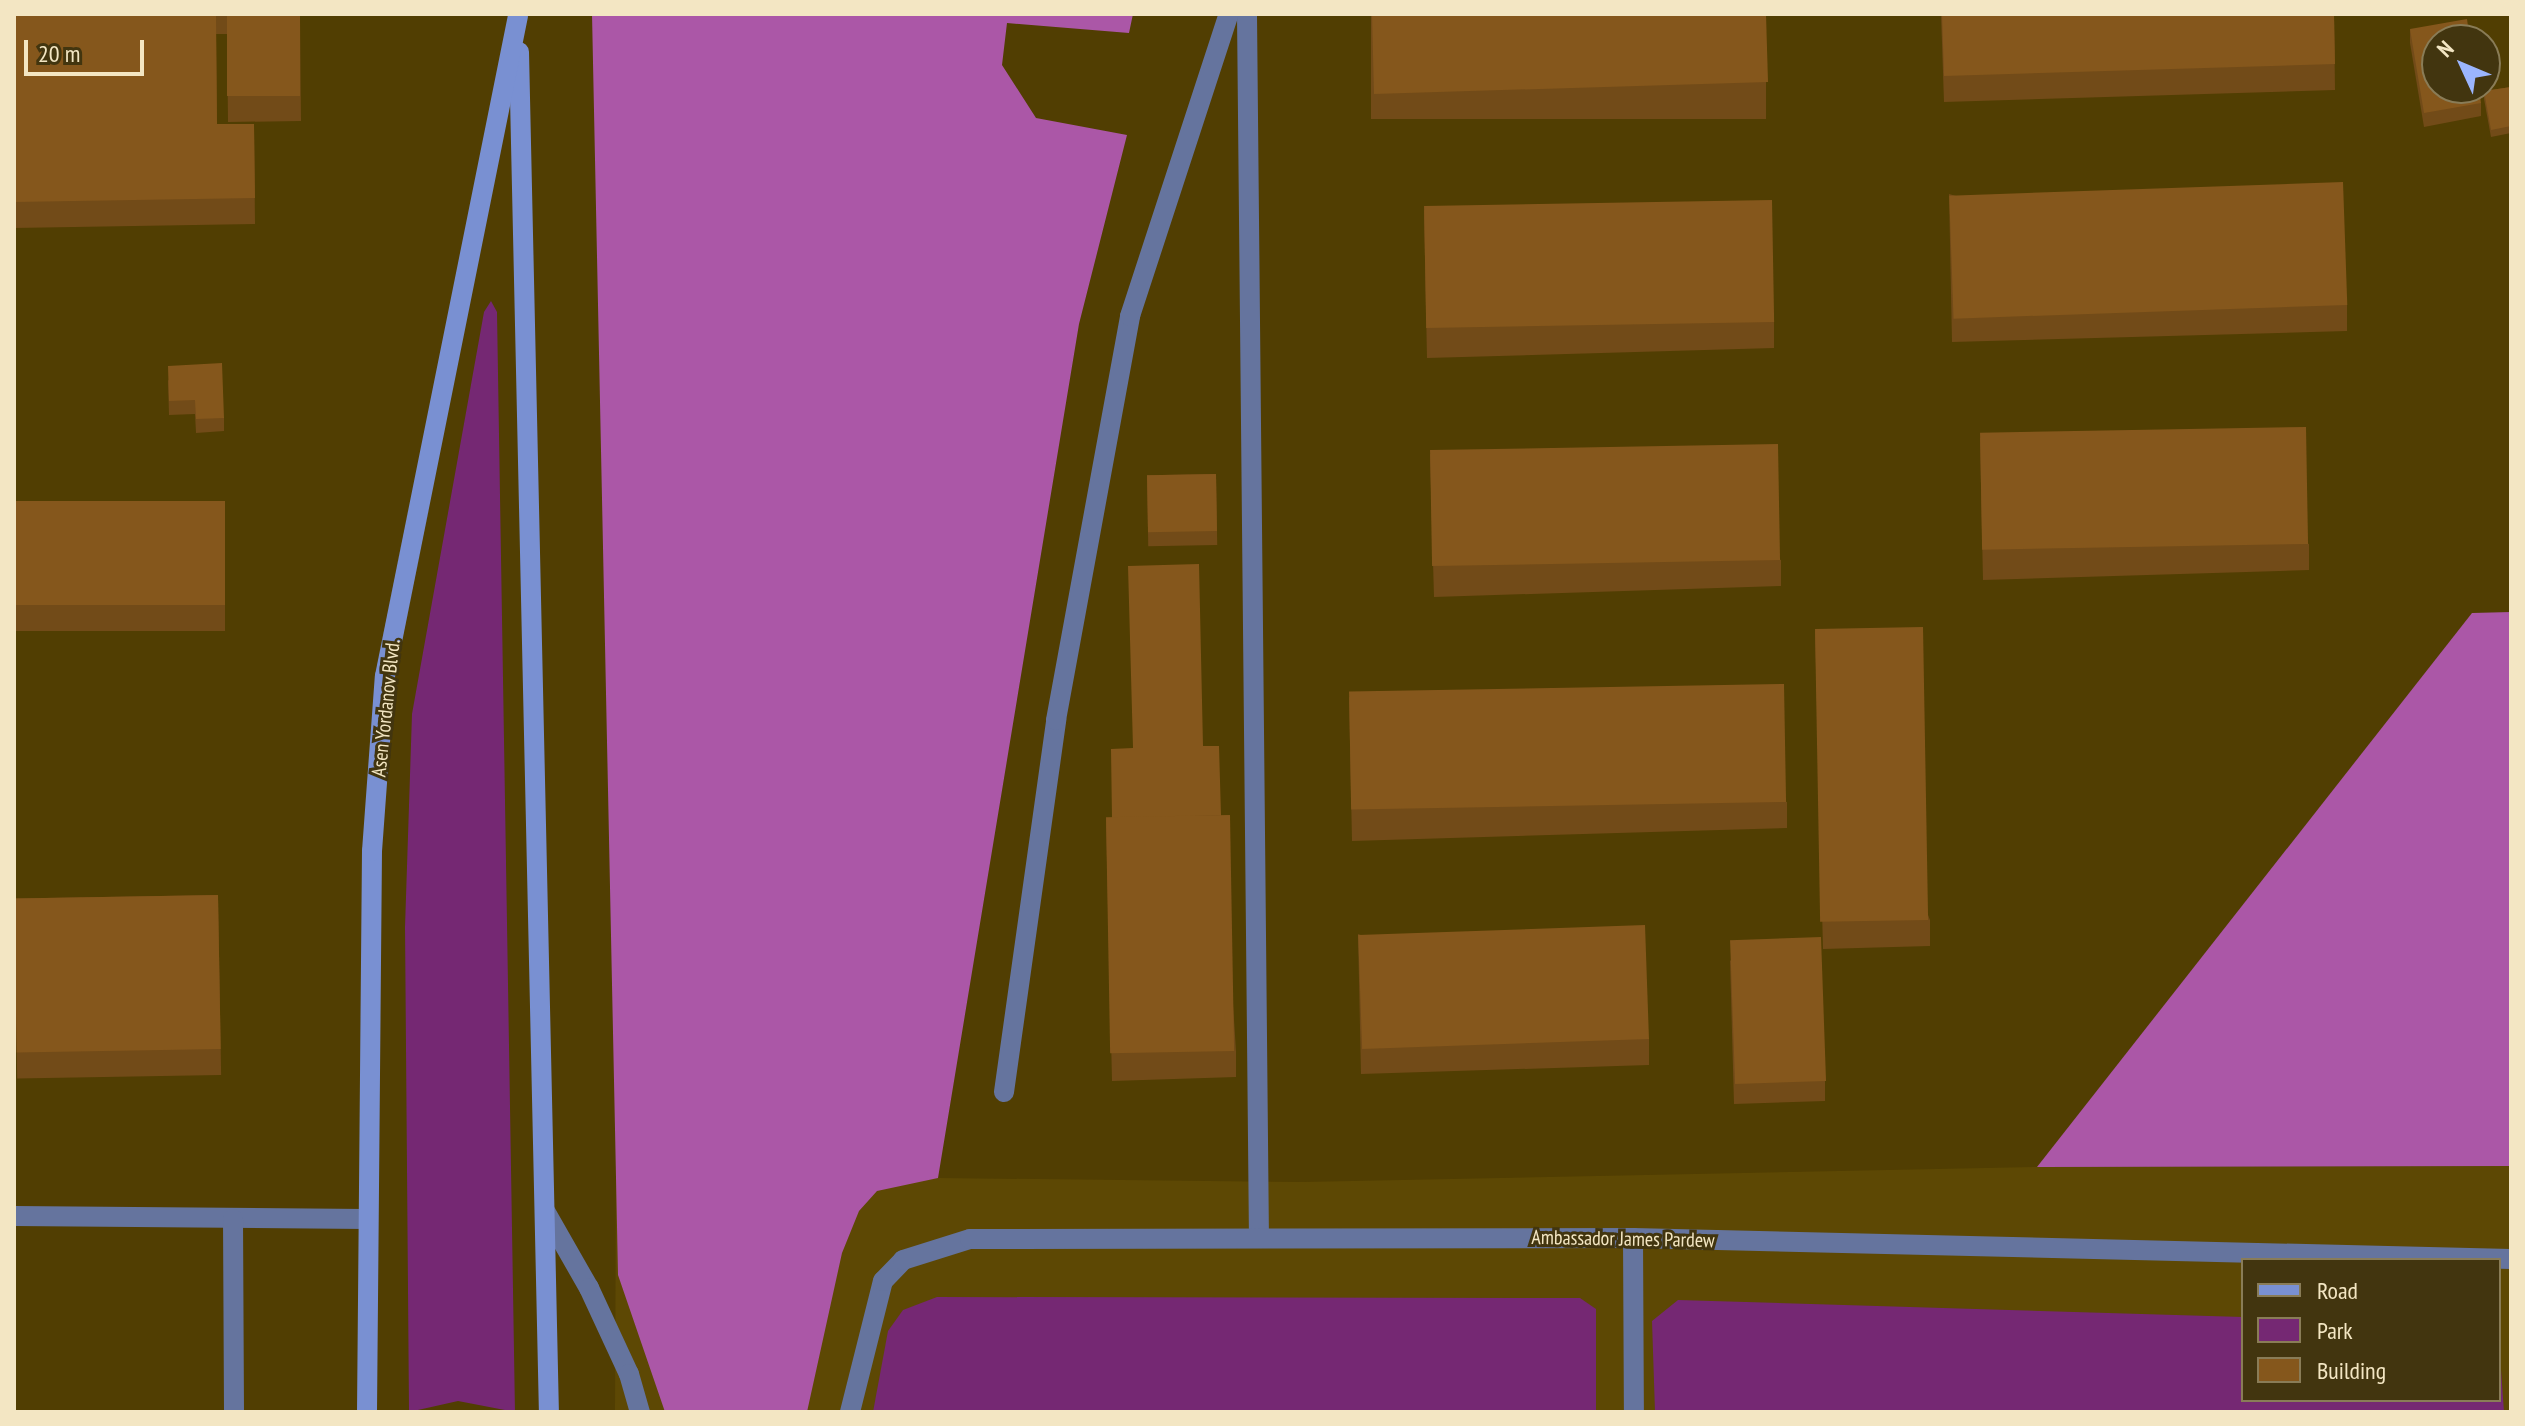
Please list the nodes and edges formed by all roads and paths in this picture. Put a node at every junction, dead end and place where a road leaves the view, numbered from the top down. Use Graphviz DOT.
graph roads {
  1 [pos="1229,14"];
  2 [pos="1247,14"];
  3 [pos="518,15"];
  4 [pos="1004,1092"];
  5 [pos="545,1211"];
  6 [pos="14,1216"];
  7 [pos="233,1219"];
  8 [pos="366,1219"];
  9 [pos="1259,1238"];
  10 [pos="1633,1238"];
  11 [pos="2469,1258"];
  12 [pos="588,1286"];
  13 [pos="547,1293"];
  14 [pos="234,1412"];
  15 [pos="367,1412"];
  16 [pos="549,1412"];
  17 [pos="640,1412"];
  18 [pos="850,1412"];
  19 [pos="1634,1412"];
  1 -- 4 [label="street"];
  2 -- 9 [label="street"];
  3 -- 5 [label="main road, Asen Yordanov Blvd."];
  3 -- 8 [label="main road, Asen Yordanov Blvd."];
  5 -- 12 [label="street"];
  5 -- 13 [label="main road, Asen Yordanov Blvd."];
  6 -- 7 [label="street"];
  7 -- 8 [label="street"];
  7 -- 14 [label="street"];
  8 -- 15 [label="main road, Asen Yordanov Blvd."];
  9 -- 10 [label="street, Ambassador James Pardew"];
  9 -- 18 [label="street, Ambassador James Pardew"];
  10 -- 11 [label="street, Ambassador James Pardew"];
  10 -- 19 [label="street"];
  12 -- 13 [label="street"];
  12 -- 17 [label="street"];
  13 -- 16 [label="main road, Asen Yordanov Blvd."];
}
